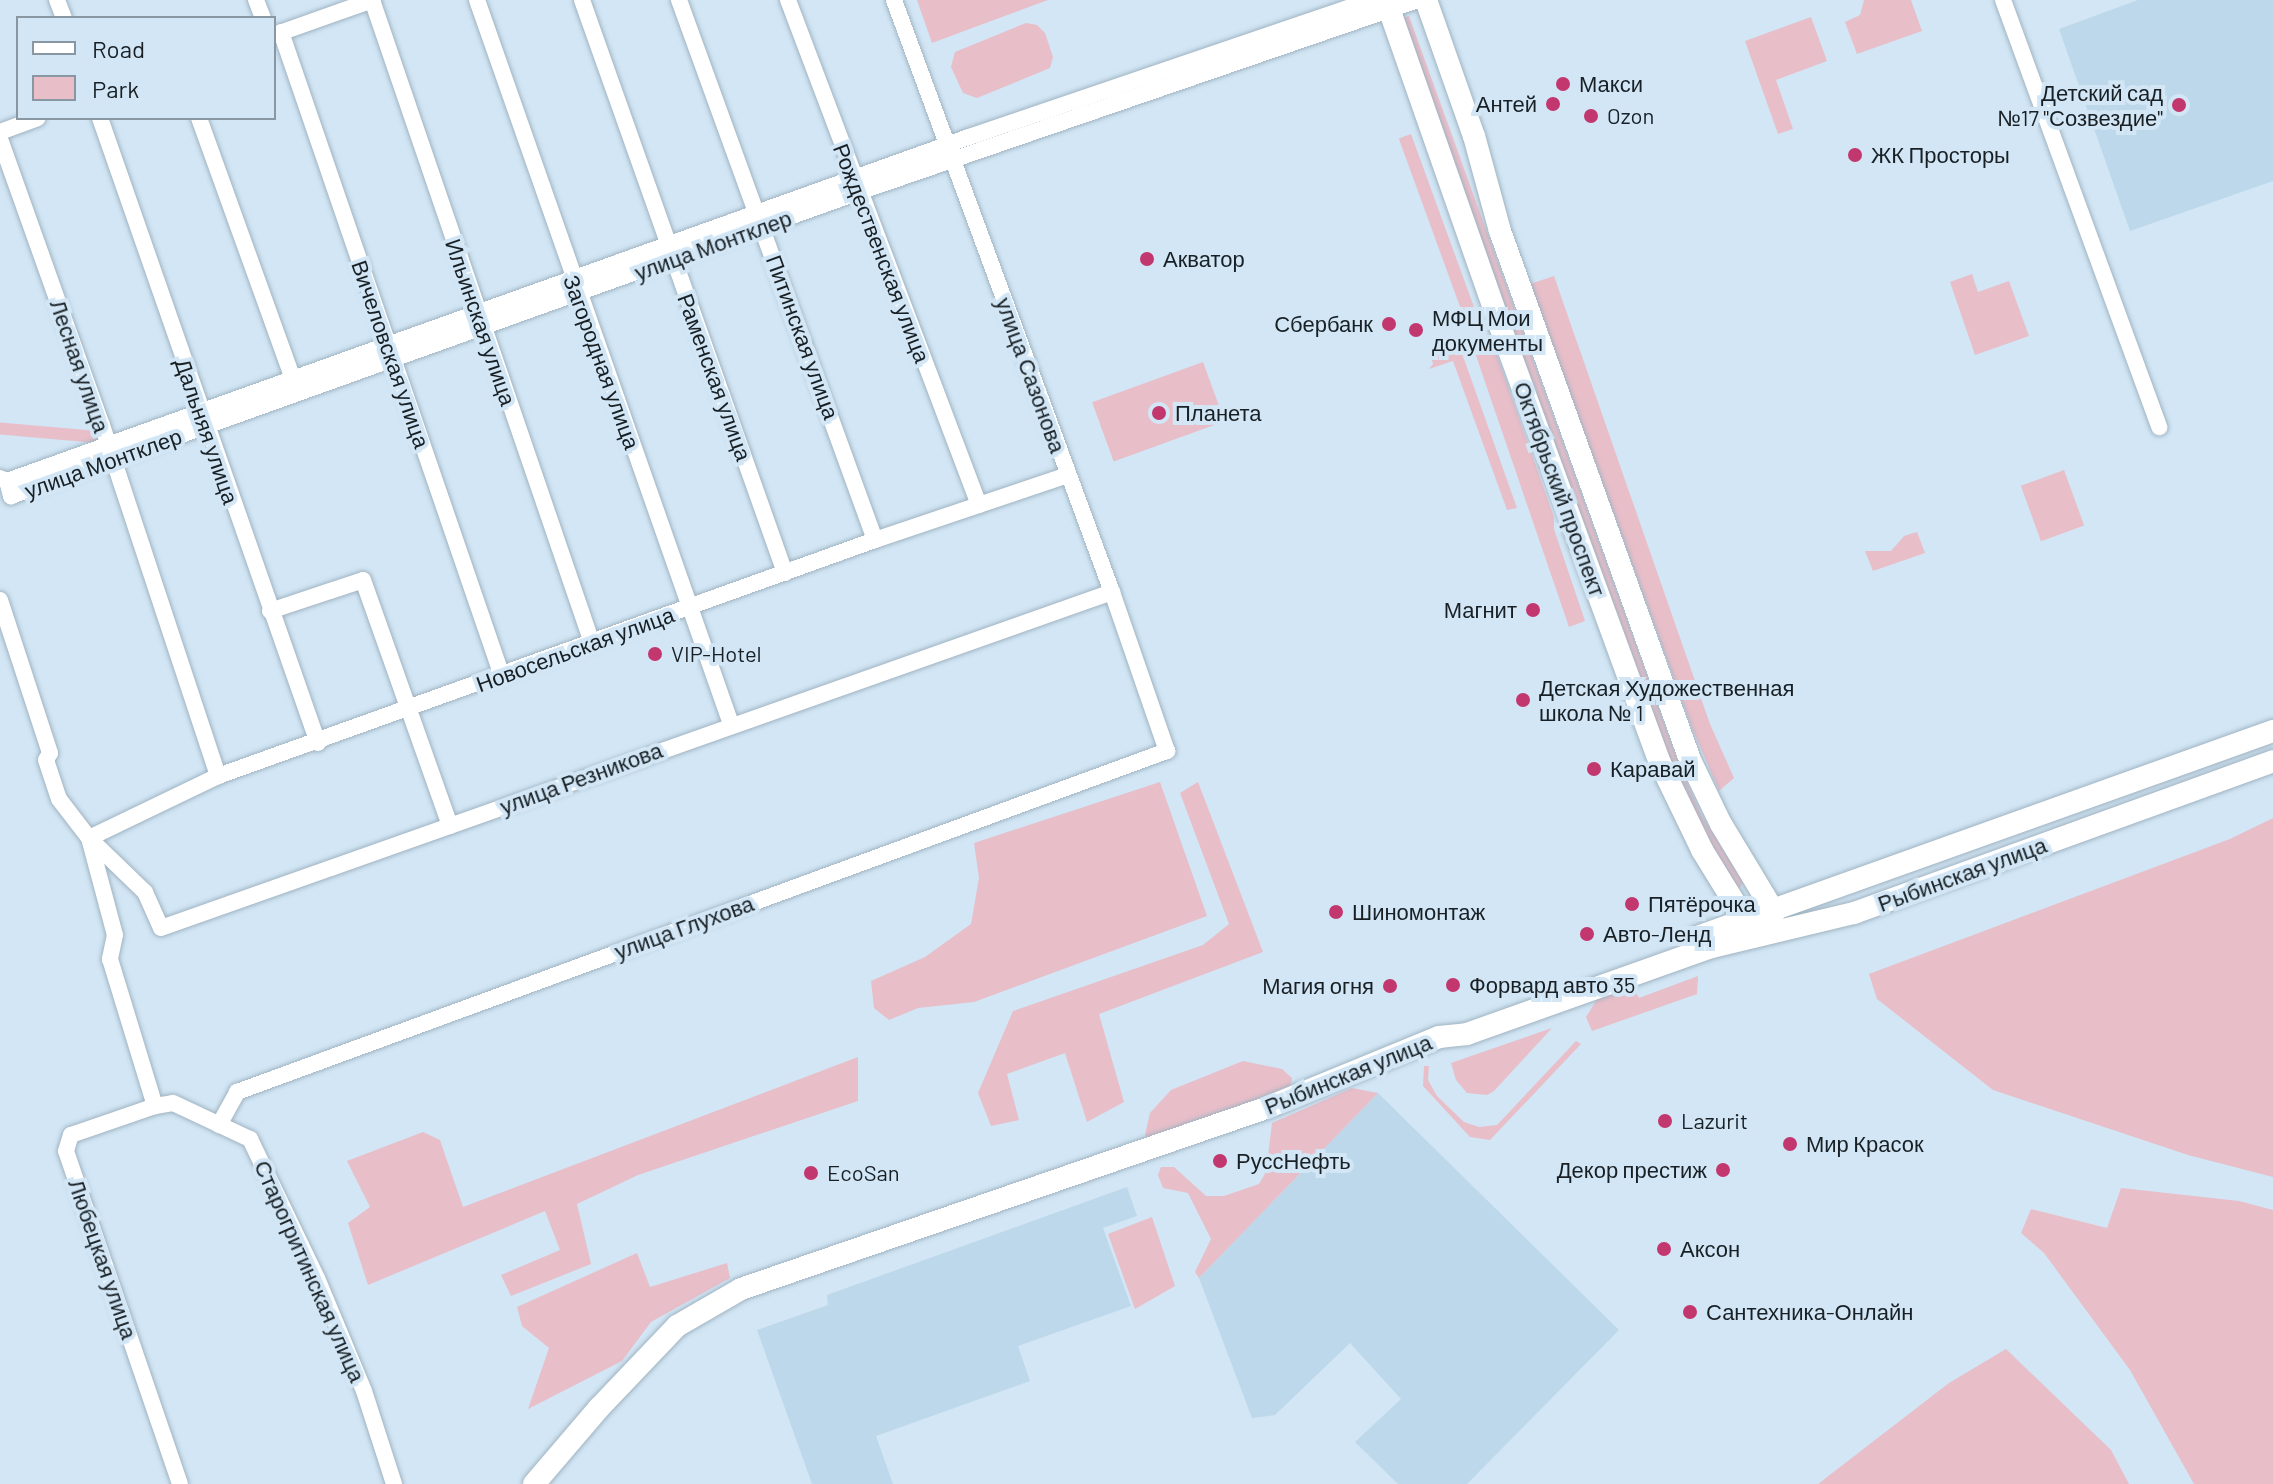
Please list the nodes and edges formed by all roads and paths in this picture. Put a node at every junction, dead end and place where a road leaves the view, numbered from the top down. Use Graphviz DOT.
graph roads {
  1 [pos="372,0"];
  2 [pos="477,0"];
  3 [pos="582,0"];
  4 [pos="679,0"];
  5 [pos="788,0"];
  6 [pos="894,0"];
  7 [pos="1418,0"];
  8 [pos="1426,0"];
  9 [pos="2003,0"];
  10 [pos="1383,3"];
  11 [pos="278,34"];
  12 [pos="33,120"];
  13 [pos="101,120"];
  14 [pos="200,120"];
  15 [pos="0,132"];
  16 [pos="0,139"];
  17 [pos="950,152"];
  18 [pos="856,185"];
  19 [pos="760,220"];
  20 [pos="671,252"];
  21 [pos="575,286"];
  22 [pos="480,320"];
  23 [pos="391,351"];
  24 [pos="295,386"];
  25 [pos="203,419"];
  26 [pos="2159,427"];
  27 [pos="110,452"];
  28 [pos="1068,475"];
  29 [pos="6,485"];
  30 [pos="979,505"];
  31 [pos="875,540"];
  32 [pos="785,573"];
  33 [pos="1112,592"];
  34 [pos="0,600"];
  35 [pos="689,607"];
  36 [pos="270,611"];
  37 [pos="592,643"];
  38 [pos="502,676"];
  39 [pos="409,710"];
  40 [pos="731,724"];
  41 [pos="2273,731"];
  42 [pos="318,743"];
  43 [pos="1167,751"];
  44 [pos="2273,761"];
  45 [pos="218,776"];
  46 [pos="450,826"];
  47 [pos="89,838"];
  48 [pos="1774,912"];
  49 [pos="1750,928"];
  50 [pos="164,1104"];
  51 [pos="219,1125"];
  52 [pos="180,1484"];
  53 [pos="394,1484"];
  54 [pos="534,1484"];
  1 -- 11 [label="street"];
  1 -- 22 [label="street, Ильинская улица"];
  2 -- 21 [label="street, Загородная улица"];
  3 -- 20 [label="street, Раменская улица"];
  4 -- 19 [label="street, Питинская улица"];
  5 -- 18 [label="street, Рождественская улица"];
  6 -- 17 [label="street, улица Сазонова"];
  7 -- 10 [label="street, улица Монтклер"];
  8 -- 48 [label="main road, Октябрьский проспект"];
  9 -- 26 [label="street"];
  10 -- 17 [label="street, улица Монтклер"];
  10 -- 49 [label="main road, Октябрьский проспект"];
  11 -- 23 [label="street, Вичеловская улица"];
  12 -- 15 [label="street"];
  13 -- 25 [label="street, Дальняя улица"];
  14 -- 24 [label="street"];
  16 -- 27 [label="street, Лесная улица"];
  17 -- 18 [label="street, улица Монтклер"];
  17 -- 28 [label="street, улица Сазонова"];
  18 -- 19 [label="street, улица Монтклер"];
  18 -- 30 [label="street, Рождественская улица"];
  19 -- 20 [label="street, улица Монтклер"];
  19 -- 31 [label="street, Питинская улица"];
  20 -- 21 [label="street, улица Монтклер"];
  20 -- 32 [label="street, Раменская улица"];
  21 -- 22 [label="street, улица Монтклер"];
  21 -- 35 [label="street, Загородная улица"];
  22 -- 23 [label="street, улица Монтклер"];
  22 -- 37 [label="street, Ильинская улица"];
  23 -- 24 [label="street, улица Монтклер"];
  23 -- 38 [label="street, Вичеловская улица"];
  24 -- 25 [label="street, улица Монтклер"];
  25 -- 27 [label="street, улица Монтклер"];
  25 -- 36 [label="street, Дальняя улица"];
  27 -- 29 [label="street, улица Монтклер"];
  27 -- 45 [label="street, Лесная улица"];
  28 -- 30 [label="street, Новосельская улица"];
  28 -- 33 [label="street, улица Сазонова"];
  30 -- 31 [label="street, Новосельская улица"];
  31 -- 32 [label="street, Новосельская улица"];
  32 -- 35 [label="street, Новосельская улица"];
  33 -- 40 [label="street, улица Резникова"];
  33 -- 43 [label="street, улица Сазонова"];
  34 -- 47 [label="street"];
  35 -- 37 [label="street, Новосельская улица"];
  35 -- 40 [label="street, Загородная улица"];
  36 -- 39 [label="street"];
  36 -- 42 [label="street, Дальняя улица"];
  37 -- 38 [label="street, Новосельская улица"];
  38 -- 39 [label="street, Новосельская улица"];
  39 -- 42 [label="street, Новосельская улица"];
  39 -- 46 [label="street"];
  40 -- 46 [label="street, улица Резникова"];
  41 -- 48 [label="main road"];
  42 -- 45 [label="street, Новосельская улица"];
  43 -- 51 [label="street, улица Глухова"];
  44 -- 49 [label="main road, Рыбинская улица"];
  45 -- 47 [label="street, Новосельская улица"];
  46 -- 47 [label="street, улица Резникова"];
  47 -- 50 [label="street"];
  48 -- 49 [label="main road"];
  49 -- 54 [label="main road, Рыбинская улица"];
  50 -- 51 [label="street, Старогритинская улица"];
  50 -- 52 [label="street, Любецкая улица"];
  51 -- 53 [label="street, Старогритинская улица"];
}
